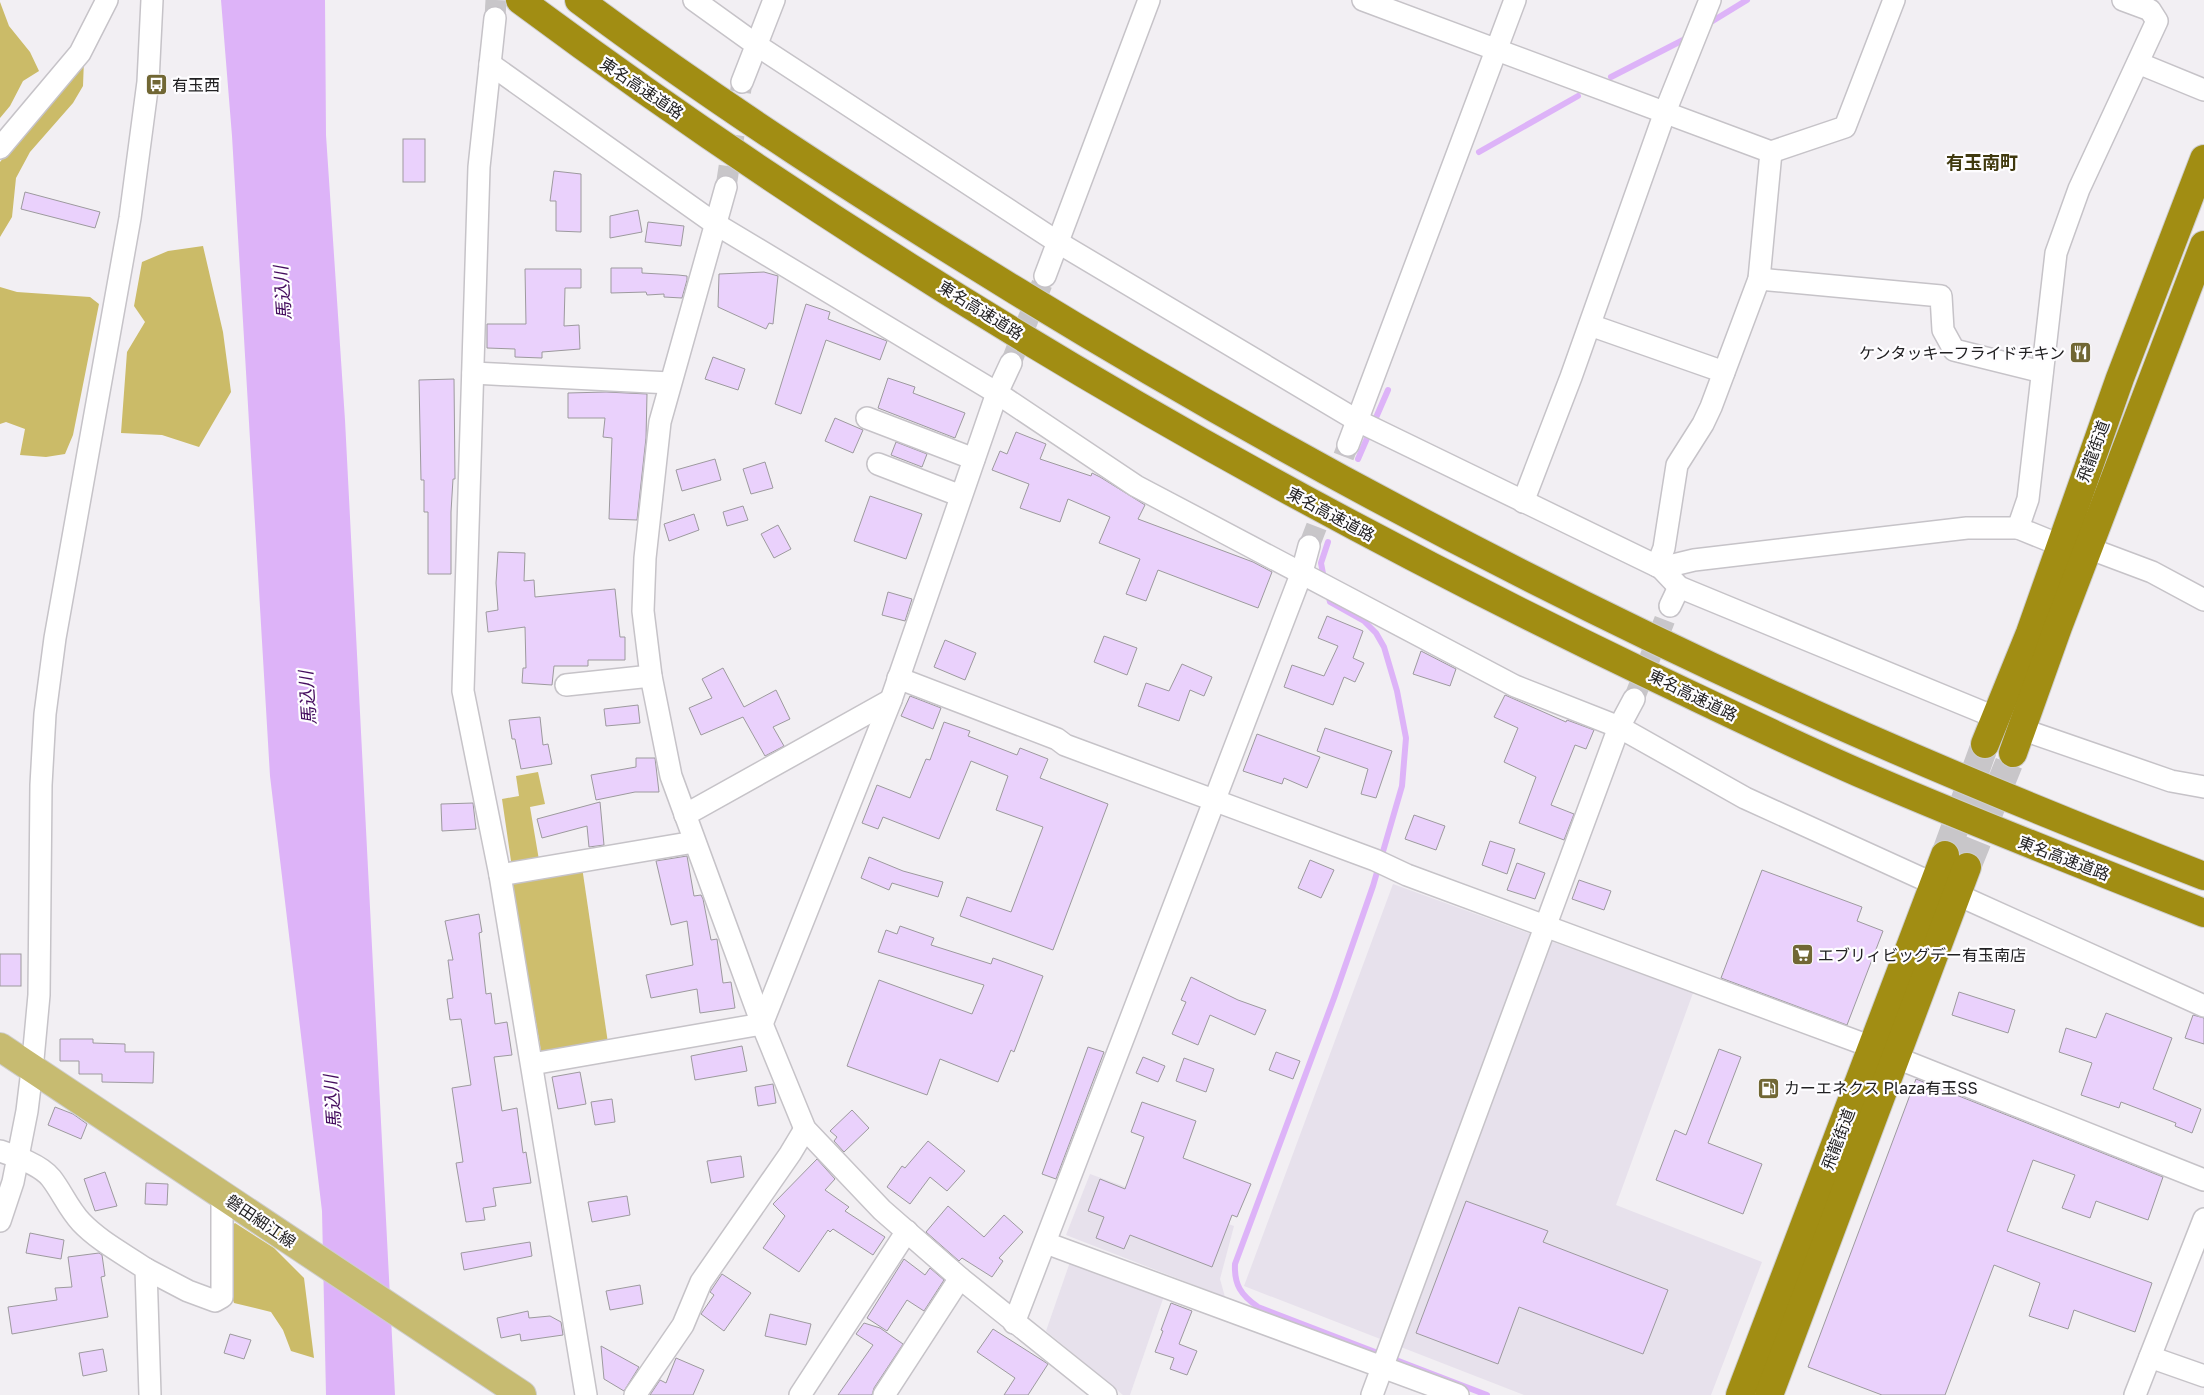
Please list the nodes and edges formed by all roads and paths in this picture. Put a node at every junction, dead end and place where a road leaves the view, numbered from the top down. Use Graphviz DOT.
graph roads {
  1 [pos="107,0"];
  2 [pos="152,0"];
  3 [pos="520,0"];
  4 [pos="579,0"];
  5 [pos="694,0"];
  6 [pos="774,0"];
  7 [pos="1149,0"];
  8 [pos="1362,0"];
  9 [pos="1515,0"];
  10 [pos="1710,0"];
  11 [pos="1894,0"];
  12 [pos="2123,0"];
  13 [pos="494,18"];
  14 [pos="758,46"];
  15 [pos="1495,50"];
  16 [pos="2138,63"];
  17 [pos="490,64"];
  18 [pos="742,82"];
  19 [pos="2204,90"];
  20 [pos="1665,112"];
  21 [pos="0,148"];
  22 [pos="1771,152"];
  23 [pos="2204,159"];
  24 [pos="726,187"];
  25 [pos="714,224"];
  26 [pos="1059,243"];
  27 [pos="2204,245"];
  28 [pos="1045,276"];
  29 [pos="1758,279"];
  30 [pos="1590,325"];
  31 [pos="1011,363"];
  32 [pos="1724,372"];
  33 [pos="2042,372"];
  34 [pos="473,373"];
  35 [pos="670,383"];
  36 [pos="997,394"];
  37 [pos="866,418"];
  38 [pos="1359,421"];
  39 [pos="1348,445"];
  40 [pos="974,459"];
  41 [pos="878,464"];
  42 [pos="961,496"];
  43 [pos="1523,502"];
  44 [pos="2018,528"];
  45 [pos="2060,545"];
  46 [pos="1309,546"];
  47 [pos="2088,548"];
  48 [pos="1659,567"];
  49 [pos="1307,575"];
  50 [pos="1679,587"];
  51 [pos="2204,600"];
  52 [pos="1670,606"];
  53 [pos="651,676"];
  54 [pos="898,678"];
  55 [pos="566,685"];
  56 [pos="1634,699"];
  57 [pos="891,700"];
  58 [pos="1997,718"];
  59 [pos="1619,728"];
  60 [pos="2017,741"];
  61 [pos="1985,744"];
  62 [pos="2204,787"];
  63 [pos="1215,801"];
  64 [pos="685,815"];
  65 [pos="694,842"];
  66 [pos="1956,861"];
  67 [pos="500,875"];
  68 [pos="2204,876"];
  69 [pos="1946,889"];
  70 [pos="2204,913"];
  71 [pos="1547,926"];
  72 [pos="2204,1006"];
  73 [pos="762,1024"];
  74 [pos="1872,1047"];
  75 [pos="0,1048"];
  76 [pos="1897,1058"];
  77 [pos="532,1064"];
  78 [pos="32,1070"];
  79 [pos="805,1129"];
  80 [pos="8,1155"];
  81 [pos="2204,1180"];
  82 [pos="222,1195"];
  83 [pos="2204,1219"];
  84 [pos="0,1221"];
  85 [pos="907,1232"];
  86 [pos="1046,1243"];
  87 [pos="146,1269"];
  88 [pos="960,1278"];
  89 [pos="1014,1323"];
  90 [pos="2150,1358"];
  91 [pos="1382,1367"];
  92 [pos="2204,1376"];
  93 [pos="1082,1387"];
  94 [pos="150,1395"];
  95 [pos="522,1395"];
  96 [pos="586,1395"];
  97 [pos="635,1395"];
  98 [pos="800,1395"];
  99 [pos="884,1395"];
  100 [pos="1106,1395"];
  101 [pos="1372,1395"];
  102 [pos="1458,1395"];
  103 [pos="1740,1395"];
  104 [pos="1769,1395"];
  105 [pos="2135,1395"];
  1 -- 21 [label="street"];
  2 -- 78 [label="street"];
  3 -- 70 [label="highway, 東名高速道路"];
  4 -- 68 [label="highway, 東名高速道路"];
  5 -- 14 [label="street"];
  6 -- 14 [label="street"];
  7 -- 26 [label="street"];
  8 -- 15 [label="street"];
  9 -- 15 [label="street"];
  10 -- 20 [label="street"];
  11 -- 22 [label="street"];
  12 -- 16 [label="street"];
  13 -- 17 [label="street"];
  14 -- 18 [label="street"];
  14 -- 26 [label="street"];
  15 -- 20 [label="street"];
  15 -- 38 [label="street"];
  16 -- 19 [label="street"];
  16 -- 33 [label="street"];
  17 -- 25 [label="street"];
  17 -- 34 [label="street"];
  20 -- 22 [label="street"];
  20 -- 30 [label="street"];
  22 -- 29 [label="street"];
  23 -- 45 [label="highway, 飛龍街道"];
  24 -- 25 [label="street"];
  25 -- 35 [label="street"];
  25 -- 36 [label="street"];
  26 -- 28 [label="street"];
  26 -- 38 [label="street"];
  27 -- 47 [label="highway, 飛龍街道"];
  29 -- 32 [label="street"];
  29 -- 33 [label="street"];
  30 -- 32 [label="street"];
  30 -- 43 [label="street"];
  31 -- 36 [label="street"];
  32 -- 48 [label="street"];
  33 -- 44 [label="street"];
  34 -- 35 [label="street"];
  34 -- 67 [label="street"];
  35 -- 53 [label="street"];
  36 -- 40 [label="street"];
  36 -- 49 [label="street"];
  37 -- 40 [label="street"];
  38 -- 39 [label="street"];
  38 -- 43 [label="street"];
  40 -- 42 [label="street"];
  41 -- 42 [label="street"];
  42 -- 54 [label="street"];
  43 -- 48 [label="street"];
  44 -- 45 [label="street"];
  44 -- 48 [label="street"];
  45 -- 47 [label="street"];
  45 -- 58 [label="highway, 飛龍街道"];
  46 -- 49 [label="street"];
  47 -- 51 [label="street"];
  47 -- 60 [label="highway, 飛龍街道"];
  48 -- 50 [label="street"];
  49 -- 59 [label="street"];
  49 -- 63 [label="street"];
  50 -- 52 [label="street"];
  50 -- 58 [label="street"];
  53 -- 55 [label="street"];
  53 -- 64 [label="street"];
  54 -- 57 [label="street"];
  54 -- 63 [label="street"];
  56 -- 59 [label="street"];
  57 -- 64 [label="street"];
  57 -- 73 [label="street"];
  58 -- 61 [label="highway, 飛龍街道"];
  59 -- 69 [label="street"];
  59 -- 71 [label="street"];
  60 -- 62 [label="street"];
  63 -- 71 [label="street"];
  63 -- 86 [label="street"];
  64 -- 65 [label="street"];
  65 -- 67 [label="street"];
  65 -- 73 [label="street"];
  66 -- 69 [label="highway, 飛龍街道"];
  67 -- 77 [label="street"];
  69 -- 72 [label="street"];
  69 -- 74 [label="highway, 飛龍街道"];
  69 -- 76 [label="highway, 飛龍街道"];
  71 -- 74 [label="street"];
  71 -- 91 [label="street"];
  73 -- 77 [label="street"];
  73 -- 79 [label="street"];
  74 -- 103 [label="highway, 飛龍街道"];
  75 -- 78 [label="main road, 磐田細江線"];
  76 -- 81 [label="street"];
  76 -- 104 [label="highway, 飛龍街道"];
  77 -- 96 [label="street"];
  78 -- 80 [label="street"];
  78 -- 82 [label="main road, 磐田細江線"];
  79 -- 85 [label="street"];
  79 -- 97 [label="street"];
  80 -- 84 [label="street"];
  80 -- 87 [label="street"];
  82 -- 87 [label="street"];
  82 -- 95 [label="main road, 磐田細江線"];
  83 -- 90 [label="street"];
  85 -- 88 [label="street"];
  85 -- 98 [label="street"];
  86 -- 89 [label="street"];
  86 -- 91 [label="street"];
  87 -- 94 [label="street"];
  88 -- 89 [label="street"];
  88 -- 99 [label="street"];
  89 -- 93 [label="street"];
  90 -- 92 [label="street"];
  90 -- 105 [label="street"];
  91 -- 101 [label="street"];
  91 -- 102 [label="street"];
  93 -- 100 [label="street"];
}
